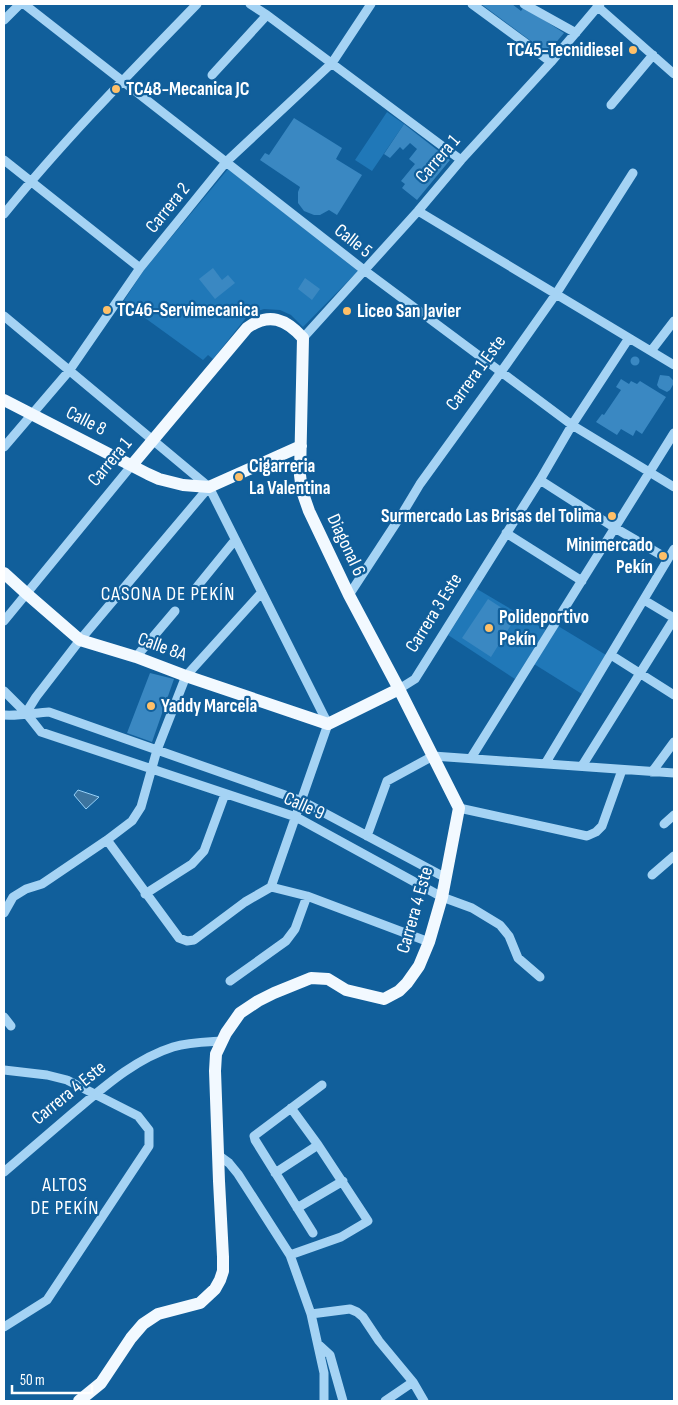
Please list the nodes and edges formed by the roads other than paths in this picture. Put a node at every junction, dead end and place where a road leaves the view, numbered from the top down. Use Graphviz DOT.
graph roads {
  1 [pos="20,4"];
  2 [pos="24,4"];
  3 [pos="197,4"];
  4 [pos="250,4"];
  5 [pos="372,4"];
  6 [pos="472,4"];
  7 [pos="524,4"];
  8 [pos="598,5"];
  9 [pos="267,15"];
  10 [pos="4,20"];
  11 [pos="576,33"];
  12 [pos="653,55"];
  13 [pos="551,62"];
  14 [pos="332,63"];
  15 [pos="674,74"];
  16 [pos="212,75"];
  17 [pos="122,81"];
  18 [pos="611,106"];
  19 [pos="4,160"];
  20 [pos="461,160"];
  21 [pos="226,162"];
  22 [pos="634,174"];
  23 [pos="30,182"];
  24 [pos="418,211"];
  25 [pos="4,214"];
  26 [pos="140,268"];
  27 [pos="364,270"];
  28 [pos="556,294"];
  29 [pos="4,316"];
  30 [pos="674,321"];
  31 [pos="303,338"];
  32 [pos="629,338"];
  33 [pos="651,351"];
  34 [pos="674,365"];
  35 [pos="69,370"];
  36 [pos="501,372"];
  37 [pos="4,400"];
  38 [pos="32,414"];
  39 [pos="572,425"];
  40 [pos="674,433"];
  41 [pos="153,440"];
  42 [pos="301,446"];
  43 [pos="4,447"];
  44 [pos="132,465"];
  45 [pos="649,473"];
  46 [pos="540,480"];
  47 [pos="209,487"];
  48 [pos="674,487"];
  49 [pos="615,528"];
  50 [pos="506,533"];
  51 [pos="236,540"];
  52 [pos="674,549"];
  53 [pos="668,559"];
  54 [pos="4,573"];
  55 [pos="582,581"];
  56 [pos="196,588"];
  57 [pos="262,592"];
  58 [pos="27,594"];
  59 [pos="349,595"];
  60 [pos="644,600"];
  61 [pos="175,611"];
  62 [pos="674,618"];
  63 [pos="4,621"];
  64 [pos="80,640"];
  65 [pos="611,655"];
  66 [pos="136,657"];
  67 [pos="640,674"];
  68 [pos="186,676"];
  69 [pos="400,690"];
  70 [pos="4,691"];
  71 [pos="674,695"];
  72 [pos="26,713"];
  73 [pos="4,714"];
  74 [pos="328,724"];
  75 [pos="674,742"];
  76 [pos="157,750"];
  77 [pos="433,756"];
  78 [pos="471,758"];
  79 [pos="545,764"];
  80 [pos="582,766"];
  81 [pos="151,769"];
  82 [pos="622,770"];
  83 [pos="652,772"];
  84 [pos="674,774"];
  85 [pos="225,794"];
  86 [pos="302,801"];
  87 [pos="459,808"];
  88 [pos="674,815"];
  89 [pos="296,817"];
  90 [pos="664,824"];
  91 [pos="367,836"];
  92 [pos="106,840"];
  93 [pos="674,856"];
  94 [pos="652,875"];
  95 [pos="446,878"];
  96 [pos="271,887"];
  97 [pos="145,894"];
  98 [pos="307,896"];
  99 [pos="442,897"];
  100 [pos="4,913"];
  101 [pos="428,942"];
  102 [pos="540,977"];
  103 [pos="230,981"];
  104 [pos="4,1017"];
  105 [pos="10,1026"];
  106 [pos="222,1041"];
  107 [pos="4,1070"];
  108 [pos="322,1085"];
  109 [pos="94,1095"];
  110 [pos="291,1108"];
  111 [pos="318,1145"];
  112 [pos="218,1155"];
  113 [pos="4,1172"];
  114 [pos="275,1173"];
  115 [pos="343,1181"];
  116 [pos="297,1208"];
  117 [pos="313,1233"];
  118 [pos="290,1255"];
  119 [pos="311,1314"];
  120 [pos="4,1326"];
  121 [pos="318,1344"];
  122 [pos="413,1382"];
  123 [pos="79,1401"];
  124 [pos="324,1401"];
  125 [pos="343,1401"];
  126 [pos="385,1401"];
  127 [pos="424,1401"];
  1 -- 10 [label="street"];
  2 -- 17 [label="street, Calle 5"];
  3 -- 17 [label="street"];
  4 -- 9 [label="street"];
  5 -- 14 [label="street, Carrera 2"];
  6 -- 13 [label="street"];
  7 -- 11 [label="street"];
  8 -- 11 [label="street, Carrera 1"];
  8 -- 12 [label="street"];
  9 -- 14 [label="street"];
  9 -- 16 [label="street"];
  11 -- 13 [label="street, Carrera 1"];
  12 -- 15 [label="street"];
  12 -- 18 [label="street"];
  13 -- 20 [label="street, Carrera 1"];
  14 -- 20 [label="street"];
  14 -- 21 [label="street, Carrera 2"];
  17 -- 21 [label="street, Calle 5"];
  17 -- 23 [label="street"];
  19 -- 23 [label="street"];
  20 -- 24 [label="street, Carrera 1"];
  21 -- 26 [label="street, Carrera 2"];
  21 -- 27 [label="street, Calle 5"];
  22 -- 28 [label="street, Carrera 1 Este"];
  23 -- 25 [label="street"];
  23 -- 26 [label="street"];
  24 -- 27 [label="street, Carrera 1"];
  24 -- 28 [label="street"];
  26 -- 35 [label="street, Carrera 2"];
  27 -- 31 [label="street, Carrera 1"];
  27 -- 36 [label="street, Calle 5"];
  28 -- 32 [label="street"];
  28 -- 36 [label="street, Carrera 1 Este"];
  29 -- 35 [label="street"];
  30 -- 33 [label="street"];
  31 -- 41 [label="main road, Carrera 1"];
  31 -- 42 [label="main road, Diagonal 6"];
  32 -- 33 [label="street"];
  32 -- 39 [label="street, Carrera 3 Este"];
  33 -- 34 [label="street"];
  35 -- 38 [label="street, Carrera 2"];
  35 -- 41 [label="street"];
  36 -- 39 [label="street, Calle 5"];
  36 -- 59 [label="street, Carrera 1 Este"];
  37 -- 38 [label="main road, Calle 8"];
  38 -- 43 [label="street, Carrera 2"];
  38 -- 44 [label="main road, Calle 8"];
  39 -- 45 [label="street, Calle 5"];
  39 -- 46 [label="street, Carrera 3 Este"];
  40 -- 45 [label="street"];
  41 -- 44 [label="main road, Carrera 1"];
  41 -- 47 [label="street"];
  42 -- 47 [label="main road"];
  42 -- 59 [label="main road, Diagonal 6"];
  44 -- 47 [label="main road, Calle 8"];
  44 -- 58 [label="street, Carrera 1"];
  45 -- 48 [label="street, Calle 5"];
  45 -- 49 [label="street"];
  46 -- 49 [label="street"];
  46 -- 50 [label="street, Carrera 3 Este"];
  47 -- 51 [label="street"];
  47 -- 64 [label="street"];
  49 -- 53 [label="street"];
  49 -- 55 [label="street"];
  50 -- 55 [label="street"];
  50 -- 69 [label="street, Carrera 3 Este"];
  51 -- 56 [label="street"];
  51 -- 57 [label="street"];
  52 -- 53 [label="street"];
  53 -- 60 [label="street"];
  54 -- 58 [label="main road, Calle 8A"];
  55 -- 78 [label="street"];
  57 -- 68 [label="street"];
  57 -- 74 [label="street"];
  58 -- 63 [label="street, Carrera 1"];
  58 -- 64 [label="main road, Calle 8A"];
  59 -- 69 [label="main road, Diagonal 6"];
  60 -- 62 [label="street"];
  60 -- 65 [label="street"];
  61 -- 66 [label="street"];
  62 -- 67 [label="street"];
  64 -- 66 [label="main road, Calle 8A"];
  64 -- 72 [label="street"];
  65 -- 67 [label="street"];
  65 -- 79 [label="street"];
  66 -- 68 [label="main road, Calle 8A"];
  67 -- 71 [label="street"];
  67 -- 80 [label="street"];
  68 -- 74 [label="main road, Calle 8A"];
  68 -- 76 [label="street"];
  69 -- 74 [label="main road, Carrera 3 Este"];
  69 -- 77 [label="main road, Diagonal 6"];
  70 -- 72 [label="street, Calle 9"];
  72 -- 73 [label="street"];
  72 -- 76 [label="street, Calle 9"];
  72 -- 81 [label="street, Calle 9"];
  74 -- 86 [label="street"];
  75 -- 83 [label="street"];
  76 -- 81 [label="street"];
  76 -- 86 [label="street, Calle 9"];
  77 -- 78 [label="street"];
  77 -- 87 [label="main road, Diagonal 6"];
  77 -- 91 [label="street"];
  78 -- 79 [label="street"];
  79 -- 80 [label="street"];
  80 -- 82 [label="street"];
  81 -- 85 [label="street, Calle 9"];
  81 -- 92 [label="street"];
  82 -- 83 [label="street"];
  82 -- 87 [label="street"];
  83 -- 84 [label="street"];
  85 -- 89 [label="street, Calle 9"];
  85 -- 97 [label="street"];
  86 -- 89 [label="street"];
  86 -- 91 [label="street, Calle 9"];
  87 -- 95 [label="main road, Carrera 4 Este"];
  88 -- 90 [label="street"];
  89 -- 96 [label="street"];
  89 -- 99 [label="street, Calle 9"];
  91 -- 95 [label="street, Calle 9"];
  92 -- 97 [label="street"];
  92 -- 100 [label="street"];
  93 -- 94 [label="street"];
  95 -- 99 [label="main road, Carrera 4 Este"];
  96 -- 97 [label="street"];
  96 -- 98 [label="street"];
  98 -- 101 [label="street"];
  98 -- 103 [label="street"];
  99 -- 101 [label="main road, Carrera 4 Este"];
  99 -- 102 [label="street, Calle 9"];
  101 -- 106 [label="main road, Carrera 4 Este"];
  104 -- 105 [label="street"];
  106 -- 109 [label="street, Carrera 4 Este"];
  106 -- 112 [label="main road, Carrera 4 Este"];
  107 -- 109 [label="street"];
  108 -- 110 [label="street"];
  109 -- 113 [label="street, Carrera 4 Este"];
  109 -- 120 [label="street"];
  110 -- 111 [label="street"];
  110 -- 114 [label="street"];
  111 -- 114 [label="street"];
  111 -- 115 [label="street"];
  112 -- 118 [label="street"];
  112 -- 123 [label="main road, Carrera 4 Este"];
  114 -- 116 [label="street"];
  115 -- 116 [label="street"];
  115 -- 118 [label="street"];
  116 -- 117 [label="street"];
  118 -- 119 [label="street"];
  119 -- 121 [label="street"];
  119 -- 122 [label="street"];
  121 -- 124 [label="street"];
  121 -- 125 [label="street"];
  122 -- 126 [label="street"];
  122 -- 127 [label="street"];
}
